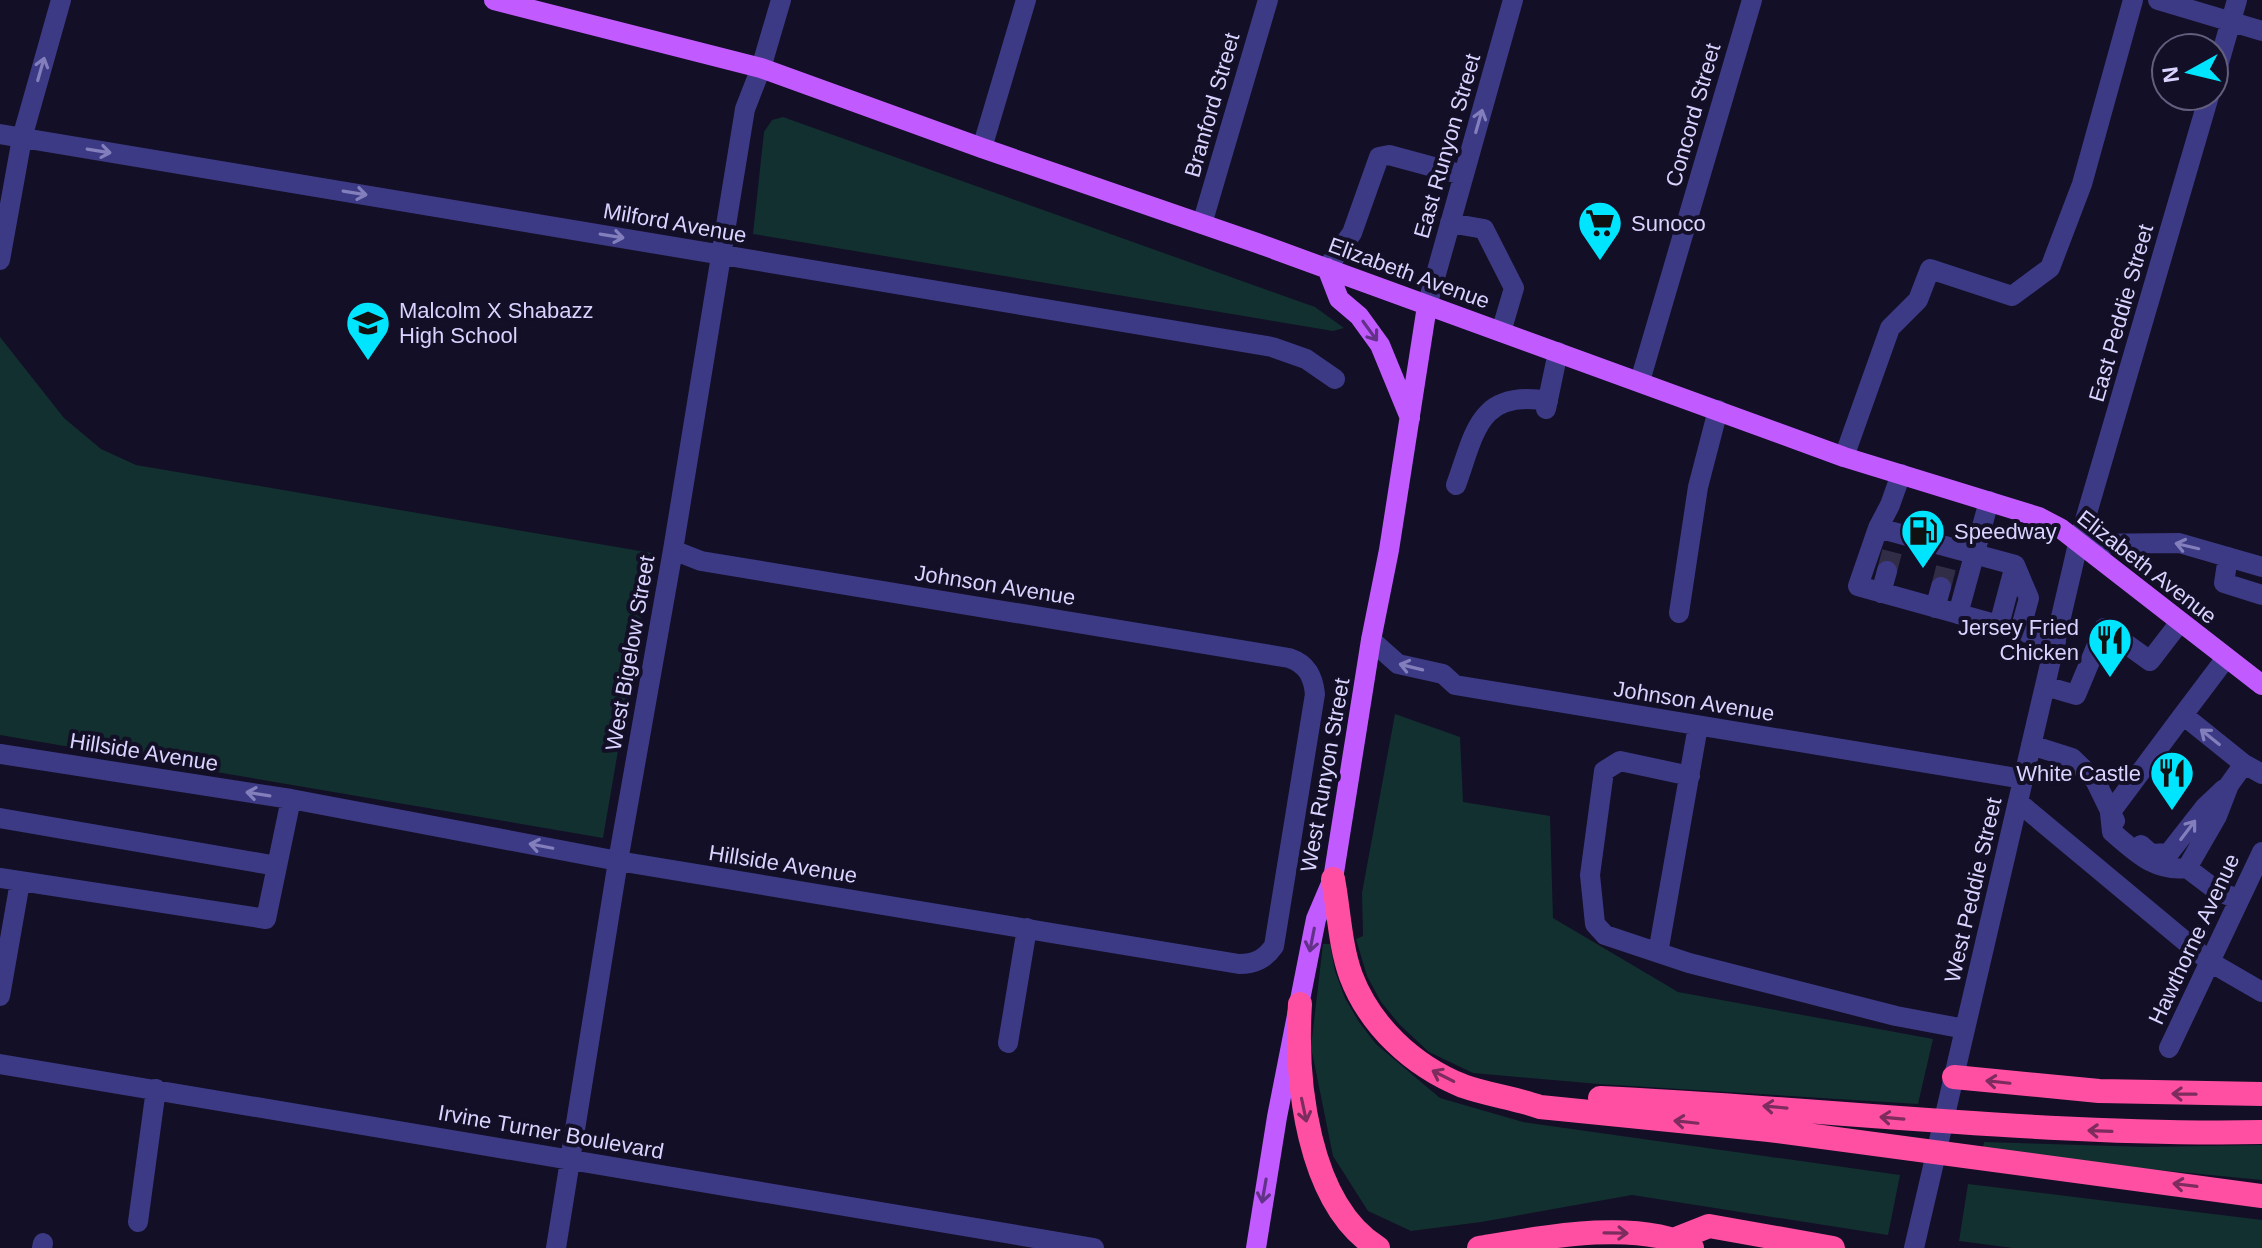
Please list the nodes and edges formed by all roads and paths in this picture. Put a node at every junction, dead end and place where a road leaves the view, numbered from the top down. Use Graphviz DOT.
graph roads {
  1 [pos="61,0"];
  2 [pos="494,0"];
  3 [pos="781,0"];
  4 [pos="1026,0"];
  5 [pos="1268,0"];
  6 [pos="1513,0"];
  7 [pos="1752,0"];
  8 [pos="2133,0"];
  9 [pos="2158,0"];
  10 [pos="2237,0"];
  11 [pos="541,6"];
  12 [pos="2231,21"];
  13 [pos="2262,31"];
  14 [pos="2228,32"];
  15 [pos="761,68"];
  16 [pos="2204,112"];
  17 [pos="0,134"];
  18 [pos="22,138"];
  19 [pos="982,148"];
  20 [pos="1463,175"];
  21 [pos="1450,223"];
  22 [pos="1202,224"];
  23 [pos="720,254"];
  24 [pos="0,260"];
  25 [pos="1327,268"];
  26 [pos="1427,306"];
  27 [pos="1501,332"];
  28 [pos="1558,352"];
  29 [pos="1335,379"];
  30 [pos="1640,381"];
  31 [pos="1718,410"];
  32 [pos="1410,418"];
  33 [pos="1844,457"];
  34 [pos="1901,474"];
  35 [pos="1456,485"];
  36 [pos="1989,501"];
  37 [pos="1890,535"];
  38 [pos="2078,544"];
  39 [pos="673,550"];
  40 [pos="1974,554"];
  41 [pos="2228,557"];
  42 [pos="2015,565"];
  43 [pos="2262,567"];
  44 [pos="1887,571"];
  45 [pos="1941,587"];
  46 [pos="1881,593"];
  47 [pos="2262,595"];
  48 [pos="1935,608"];
  49 [pos="1679,613"];
  50 [pos="1958,614"];
  51 [pos="2180,622"];
  52 [pos="1999,625"];
  53 [pos="2020,631"];
  54 [pos="1371,640"];
  55 [pos="2056,641"];
  56 [pos="2226,658"];
  57 [pos="1307,668"];
  58 [pos="2262,685"];
  59 [pos="2045,686"];
  60 [pos="2183,715"];
  61 [pos="1698,726"];
  62 [pos="2031,745"];
  63 [pos="0,754"];
  64 [pos="2253,769"];
  65 [pos="1690,776"];
  66 [pos="2023,779"];
  67 [pos="2229,785"];
  68 [pos="291,799"];
  69 [pos="2018,802"];
  70 [pos="2110,813"];
  71 [pos="0,818"];
  72 [pos="2262,852"];
  73 [pos="618,861"];
  74 [pos="277,866"];
  75 [pos="2187,868"];
  76 [pos="1333,879"];
  77 [pos="10,880"];
  78 [pos="2239,900"];
  79 [pos="1027,928"];
  80 [pos="1658,953"];
  81 [pos="2210,962"];
  82 [pos="2262,992"];
  83 [pos="0,996"];
  84 [pos="1300,1004"];
  85 [pos="1965,1029"];
  86 [pos="1008,1043"];
  87 [pos="2169,1048"];
  88 [pos="0,1064"];
  89 [pos="1954,1077"];
  90 [pos="156,1089"];
  91 [pos="2262,1094"];
  92 [pos="1518,1099"];
  93 [pos="2262,1132"];
  94 [pos="571,1160"];
  95 [pos="2262,1196"];
  96 [pos="138,1222"];
  97 [pos="1684,1243"];
  98 [pos="1826,1247"];
  99 [pos="556,1248"];
  100 [pos="1094,1248"];
  101 [pos="1256,1248"];
  102 [pos="1378,1248"];
  103 [pos="1479,1248"];
  104 [pos="1914,1248"];
  18 -- 1 [label="street, one-way"];
  2 -- 11 [label="main road, Elizabeth Avenue"];
  3 -- 15 [label="street, West Bigelow Street"];
  4 -- 19 [label="street"];
  5 -- 22 [label="street, Branford Street"];
  20 -- 6 [label="street, East Runyon Street, one-way"];
  7 -- 30 [label="street, Concord Street"];
  8 -- 33 [label="street"];
  9 -- 12 [label="street"];
  10 -- 12 [label="street"];
  11 -- 15 [label="main road, Elizabeth Avenue"];
  12 -- 13 [label="street"];
  12 -- 14 [label="street"];
  15 -- 19 [label="main road, Elizabeth Avenue"];
  15 -- 23 [label="street, West Bigelow Street"];
  16 -- 38 [label="street, East Peddie Street"];
  17 -- 18 [label="street, Milford Avenue"];
  18 -- 23 [label="street, Milford Avenue, one-way"];
  18 -- 24 [label="street"];
  19 -- 22 [label="main road, Elizabeth Avenue"];
  20 -- 21 [label="street, East Runyon Street"];
  20 -- 25 [label="street"];
  21 -- 26 [label="street, East Runyon Street"];
  21 -- 27 [label="street"];
  22 -- 25 [label="main road, Elizabeth Avenue"];
  23 -- 29 [label="street, Milford Avenue"];
  23 -- 39 [label="street, West Bigelow Street"];
  25 -- 26 [label="main road, Elizabeth Avenue"];
  25 -- 32 [label="main road, one-way"];
  26 -- 27 [label="main road, Elizabeth Avenue"];
  26 -- 32 [label="main road, West Runyon Street"];
  27 -- 28 [label="main road, Elizabeth Avenue"];
  28 -- 30 [label="main road, Elizabeth Avenue"];
  28 -- 35 [label="street"];
  30 -- 31 [label="main road, Elizabeth Avenue"];
  31 -- 33 [label="main road, Elizabeth Avenue"];
  31 -- 49 [label="street"];
  32 -- 54 [label="main road, West Runyon Street"];
  33 -- 34 [label="main road, Elizabeth Avenue"];
  34 -- 36 [label="main road, Elizabeth Avenue"];
  34 -- 37 [label="street"];
  36 -- 38 [label="main road, Elizabeth Avenue"];
  36 -- 40 [label="street"];
  37 -- 40 [label="street"];
  37 -- 46 [label="street"];
  41 -- 38 [label="street, one-way"];
  38 -- 51 [label="main road, Elizabeth Avenue"];
  38 -- 55 [label="street, West Peddie Street"];
  39 -- 57 [label="street, Johnson Avenue"];
  39 -- 73 [label="street, West Bigelow Street"];
  40 -- 42 [label="street"];
  40 -- 50 [label="street"];
  41 -- 43 [label="street"];
  41 -- 47 [label="street"];
  42 -- 52 [label="street"];
  42 -- 53 [label="street"];
  44 -- 46 [label="street"];
  45 -- 48 [label="street"];
  46 -- 48 [label="street"];
  48 -- 50 [label="street"];
  50 -- 52 [label="street"];
  51 -- 56 [label="main road, Elizabeth Avenue"];
  51 -- 59 [label="street"];
  52 -- 53 [label="street"];
  53 -- 55 [label="street"];
  61 -- 54 [label="street, Johnson Avenue, one-way"];
  54 -- 76 [label="main road, West Runyon Street"];
  55 -- 59 [label="street, West Peddie Street"];
  56 -- 58 [label="main road, Elizabeth Avenue"];
  56 -- 60 [label="street"];
  57 -- 79 [label="street, Hillside Avenue"];
  59 -- 62 [label="street, West Peddie Street"];
  64 -- 60 [label="street, one-way"];
  60 -- 70 [label="street"];
  61 -- 65 [label="street"];
  61 -- 66 [label="street, Johnson Avenue"];
  62 -- 66 [label="street, West Peddie Street"];
  62 -- 70 [label="street"];
  68 -- 63 [label="street, Hillside Avenue, one-way"];
  64 -- 67 [label="street"];
  65 -- 80 [label="street"];
  65 -- 80 [label="street"];
  66 -- 69 [label="street, West Peddie Street"];
  70 -- 67 [label="street, one-way"];
  67 -- 75 [label="street"];
  73 -- 68 [label="street, Hillside Avenue, one-way"];
  68 -- 74 [label="street"];
  69 -- 81 [label="street"];
  69 -- 85 [label="street, West Peddie Street"];
  70 -- 75 [label="street"];
  71 -- 74 [label="street"];
  72 -- 78 [label="street, Hawthorne Avenue"];
  73 -- 79 [label="street, Hillside Avenue"];
  73 -- 94 [label="street, West Bigelow Street"];
  74 -- 77 [label="street"];
  75 -- 78 [label="street"];
  76 -- 84 [label="main road, West Runyon Street, one-way"];
  92 -- 76 [label="highway, one-way"];
  77 -- 83 [label="street"];
  78 -- 81 [label="street, Hawthorne Avenue"];
  79 -- 86 [label="street"];
  80 -- 85 [label="street"];
  81 -- 82 [label="street"];
  81 -- 87 [label="street, Hawthorne Avenue"];
  84 -- 101 [label="main road, West Runyon Street, one-way"];
  84 -- 102 [label="highway, one-way"];
  85 -- 89 [label="street, West Peddie Street"];
  88 -- 90 [label="street, Irvine Turner Boulevard"];
  91 -- 89 [label="highway, one-way"];
  89 -- 104 [label="street, West Peddie Street"];
  90 -- 94 [label="street, Irvine Turner Boulevard"];
  90 -- 96 [label="street"];
  93 -- 92 [label="highway, one-way"];
  95 -- 92 [label="highway, one-way"];
  94 -- 99 [label="street, West Bigelow Street"];
  94 -- 100 [label="street, Irvine Turner Boulevard"];
  97 -- 98 [label="highway"];
  103 -- 97 [label="highway, one-way"];
}
